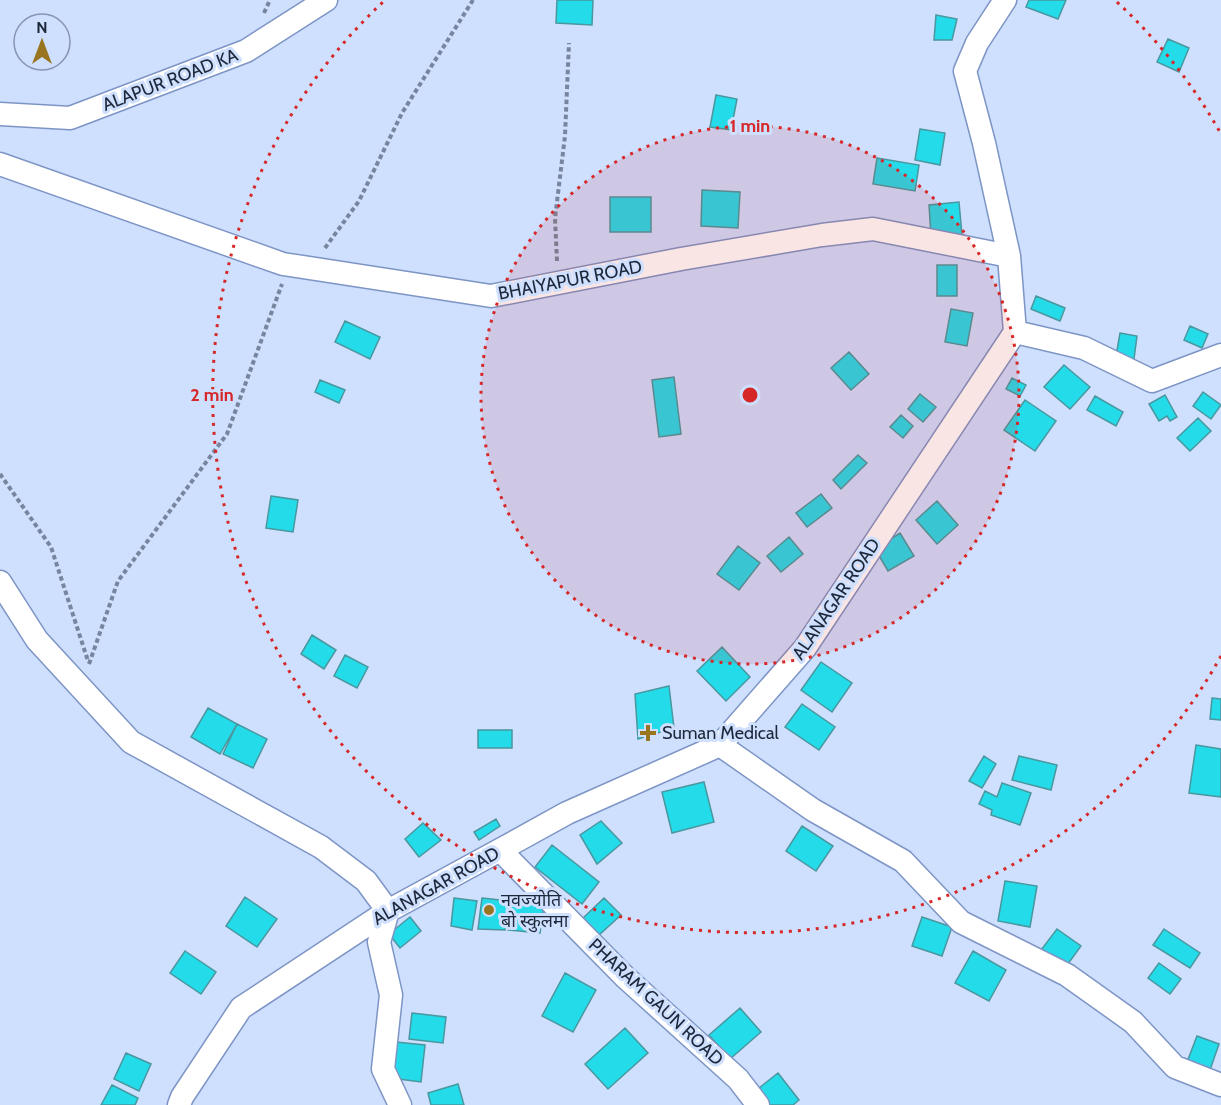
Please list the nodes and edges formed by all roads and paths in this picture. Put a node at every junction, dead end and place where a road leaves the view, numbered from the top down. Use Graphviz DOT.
graph roads {
  1 [pos="326,0"];
  2 [pos="473,0"];
  3 [pos="1005,0"];
  4 [pos="569,43"];
  5 [pos="0,114"];
  6 [pos="0,164"];
  7 [pos="1009,256"];
  8 [pos="300,267"];
  9 [pos="558,283"];
  10 [pos="1015,332"];
  11 [pos="1221,355"];
  12 [pos="0,474"];
  13 [pos="0,582"];
  14 [pos="89,664"];
  15 [pos="93,701"];
  16 [pos="720,745"];
  17 [pos="500,850"];
  18 [pos="388,911"];
  19 [pos="1221,1085"];
  20 [pos="179,1105"];
  21 [pos="400,1105"];
  22 [pos="758,1105"];
  1 -- 5 [label="street, ALAPUR ROAD KA"];
  2 -- 8 [label="path"];
  3 -- 7 [label="street"];
  4 -- 9 [label="path"];
  6 -- 8 [label="street, BHAIYAPUR ROAD"];
  7 -- 9 [label="street, BHAIYAPUR ROAD"];
  7 -- 10 [label="street"];
  8 -- 9 [label="street, BHAIYAPUR ROAD"];
  8 -- 14 [label="path"];
  10 -- 11 [label="street"];
  10 -- 16 [label="street, ALANAGAR ROAD"];
  12 -- 14 [label="path"];
  13 -- 15 [label="street"];
  14 -- 15 [label="path"];
  15 -- 18 [label="street"];
  16 -- 17 [label="street, ALANAGAR ROAD"];
  16 -- 19 [label="street"];
  17 -- 18 [label="street, ALANAGAR ROAD"];
  17 -- 22 [label="street, PHARAM GAUN ROAD"];
  18 -- 20 [label="street, ALANAGAR ROAD"];
  18 -- 21 [label="street"];
}
